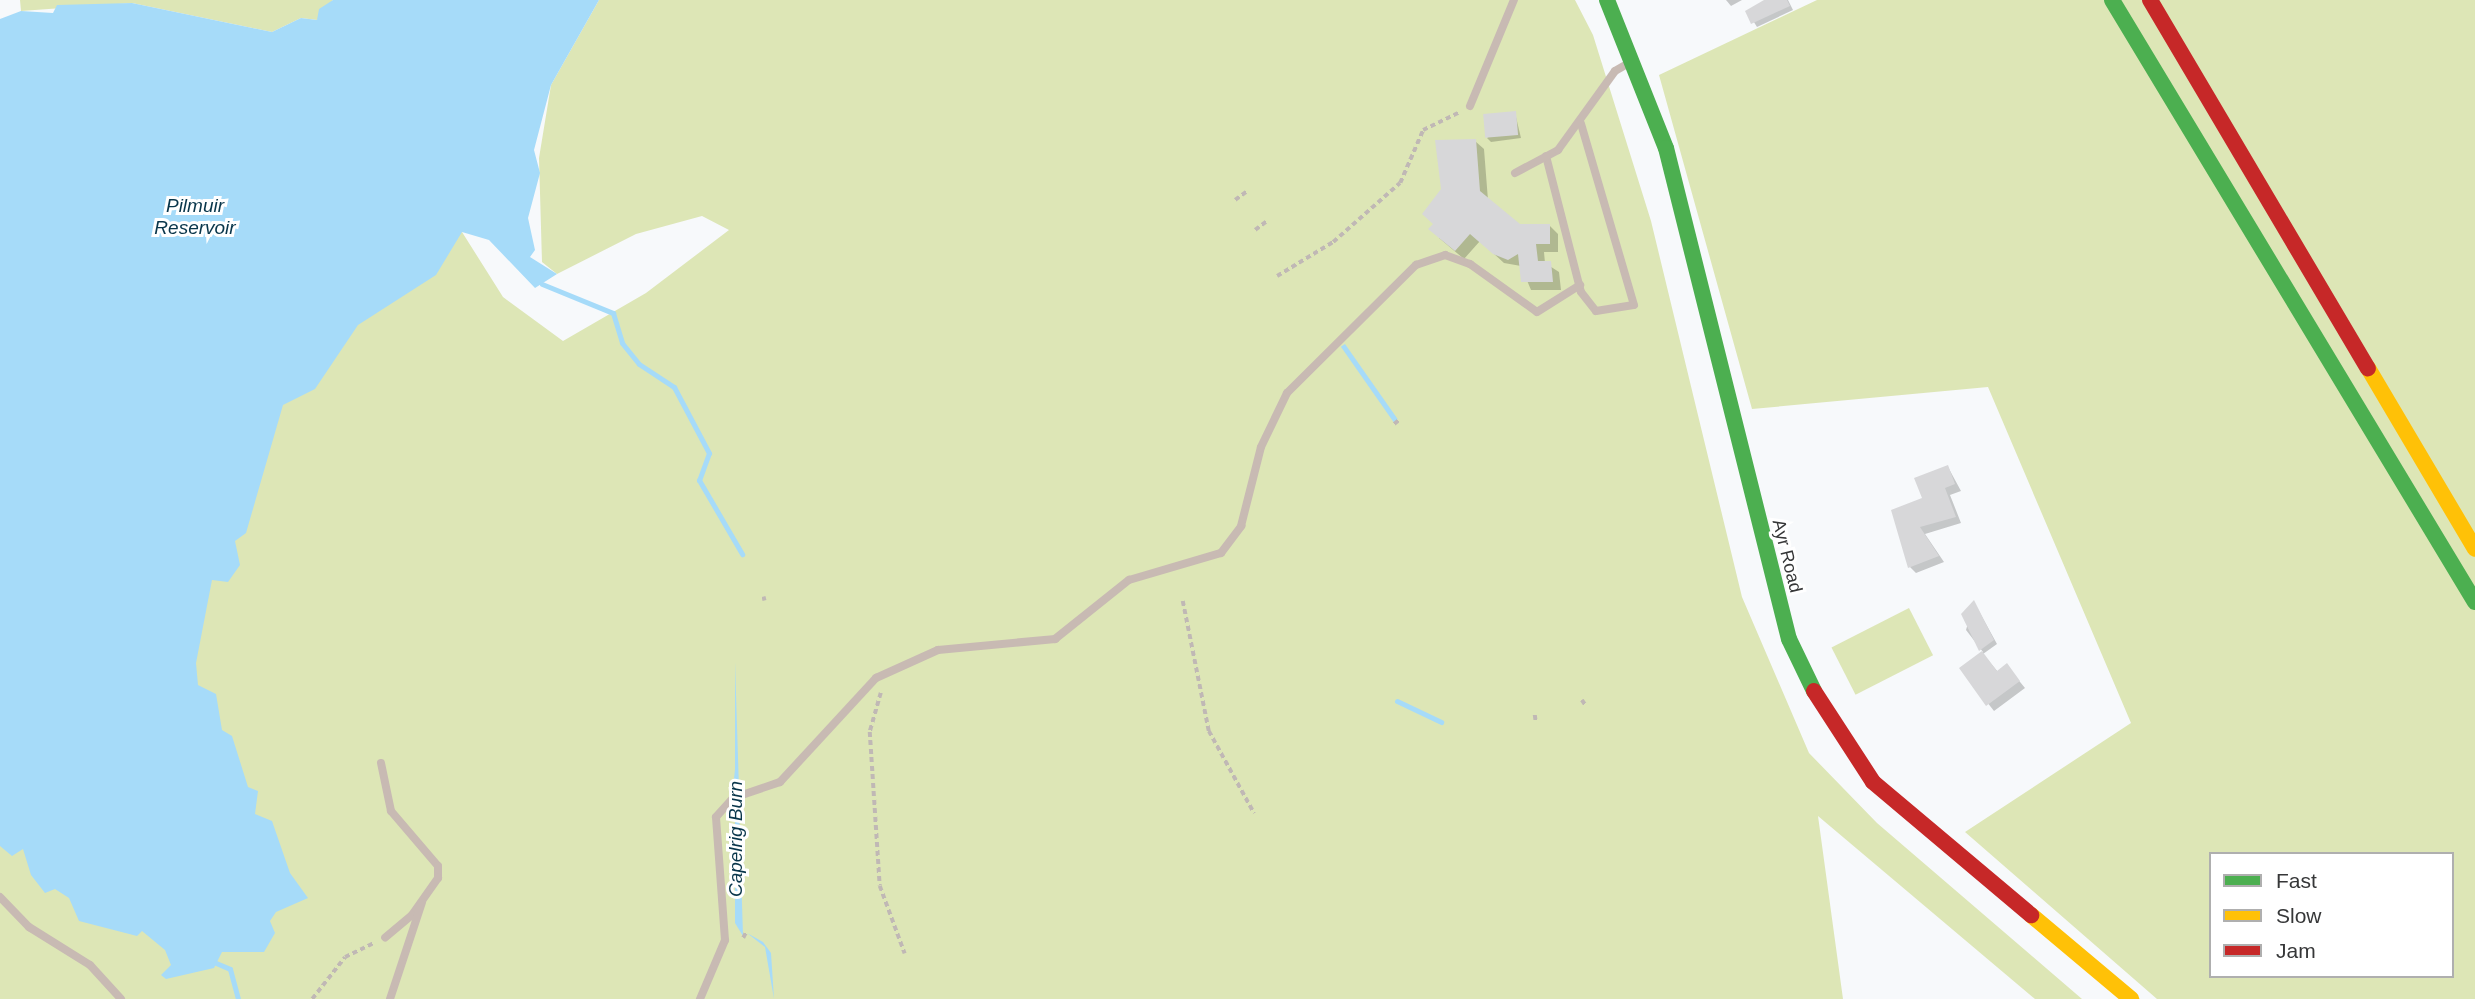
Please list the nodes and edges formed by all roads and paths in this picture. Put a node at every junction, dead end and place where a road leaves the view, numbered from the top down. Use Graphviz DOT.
graph roads {
  1 [pos="1514,0"];
  2 [pos="1607,0"];
  3 [pos="2112,0"];
  4 [pos="2150,0"];
  5 [pos="1632,62"];
  6 [pos="1470,106"];
  7 [pos="1462,111"];
  8 [pos="1580,124"];
  9 [pos="1546,156"];
  10 [pos="1516,173"];
  11 [pos="1245,193"];
  12 [pos="1237,199"];
  13 [pos="1266,222"];
  14 [pos="1256,229"];
  15 [pos="1277,276"];
  16 [pos="1580,285"];
  17 [pos="1399,419"];
  18 [pos="1394,424"];
  19 [pos="2475,549"];
  20 [pos="1183,601"];
  21 [pos="2475,601"];
  22 [pos="885,674"];
  23 [pos="1582,700"];
  24 [pos="1586,706"];
  25 [pos="1535,715"];
  26 [pos="1536,722"];
  27 [pos="381,762"];
  28 [pos="1254,813"];
  29 [pos="0,897"];
  30 [pos="422,902"];
  31 [pos="746,932"];
  32 [pos="385,938"];
  33 [pos="743,938"];
  34 [pos="905,954"];
  35 [pos="121,999"];
  36 [pos="312,999"];
  37 [pos="390,999"];
  38 [pos="700,999"];
  39 [pos="2131,999"];
  1 -- 6 [label="lane"];
  2 -- 5 [label="main road, Ayr Road"];
  3 -- 21 [label="main road"];
  4 -- 19 [label="main road"];
  5 -- 8 [label="lane"];
  5 -- 39 [label="main road, Ayr Road"];
  7 -- 15 [label="path"];
  8 -- 9 [label="lane"];
  8 -- 16 [label="lane"];
  9 -- 10 [label="lane"];
  9 -- 16 [label="lane"];
  11 -- 12 [label="path"];
  13 -- 14 [label="path"];
  16 -- 22 [label="lane"];
  17 -- 18 [label="path"];
  20 -- 28 [label="path"];
  22 -- 34 [label="path"];
  22 -- 38 [label="lane"];
  23 -- 24 [label="path"];
  25 -- 26 [label="path"];
  27 -- 30 [label="lane"];
  29 -- 35 [label="lane"];
  30 -- 32 [label="lane"];
  30 -- 37 [label="lane"];
  31 -- 33 [label="path"];
  32 -- 36 [label="path"];
}
